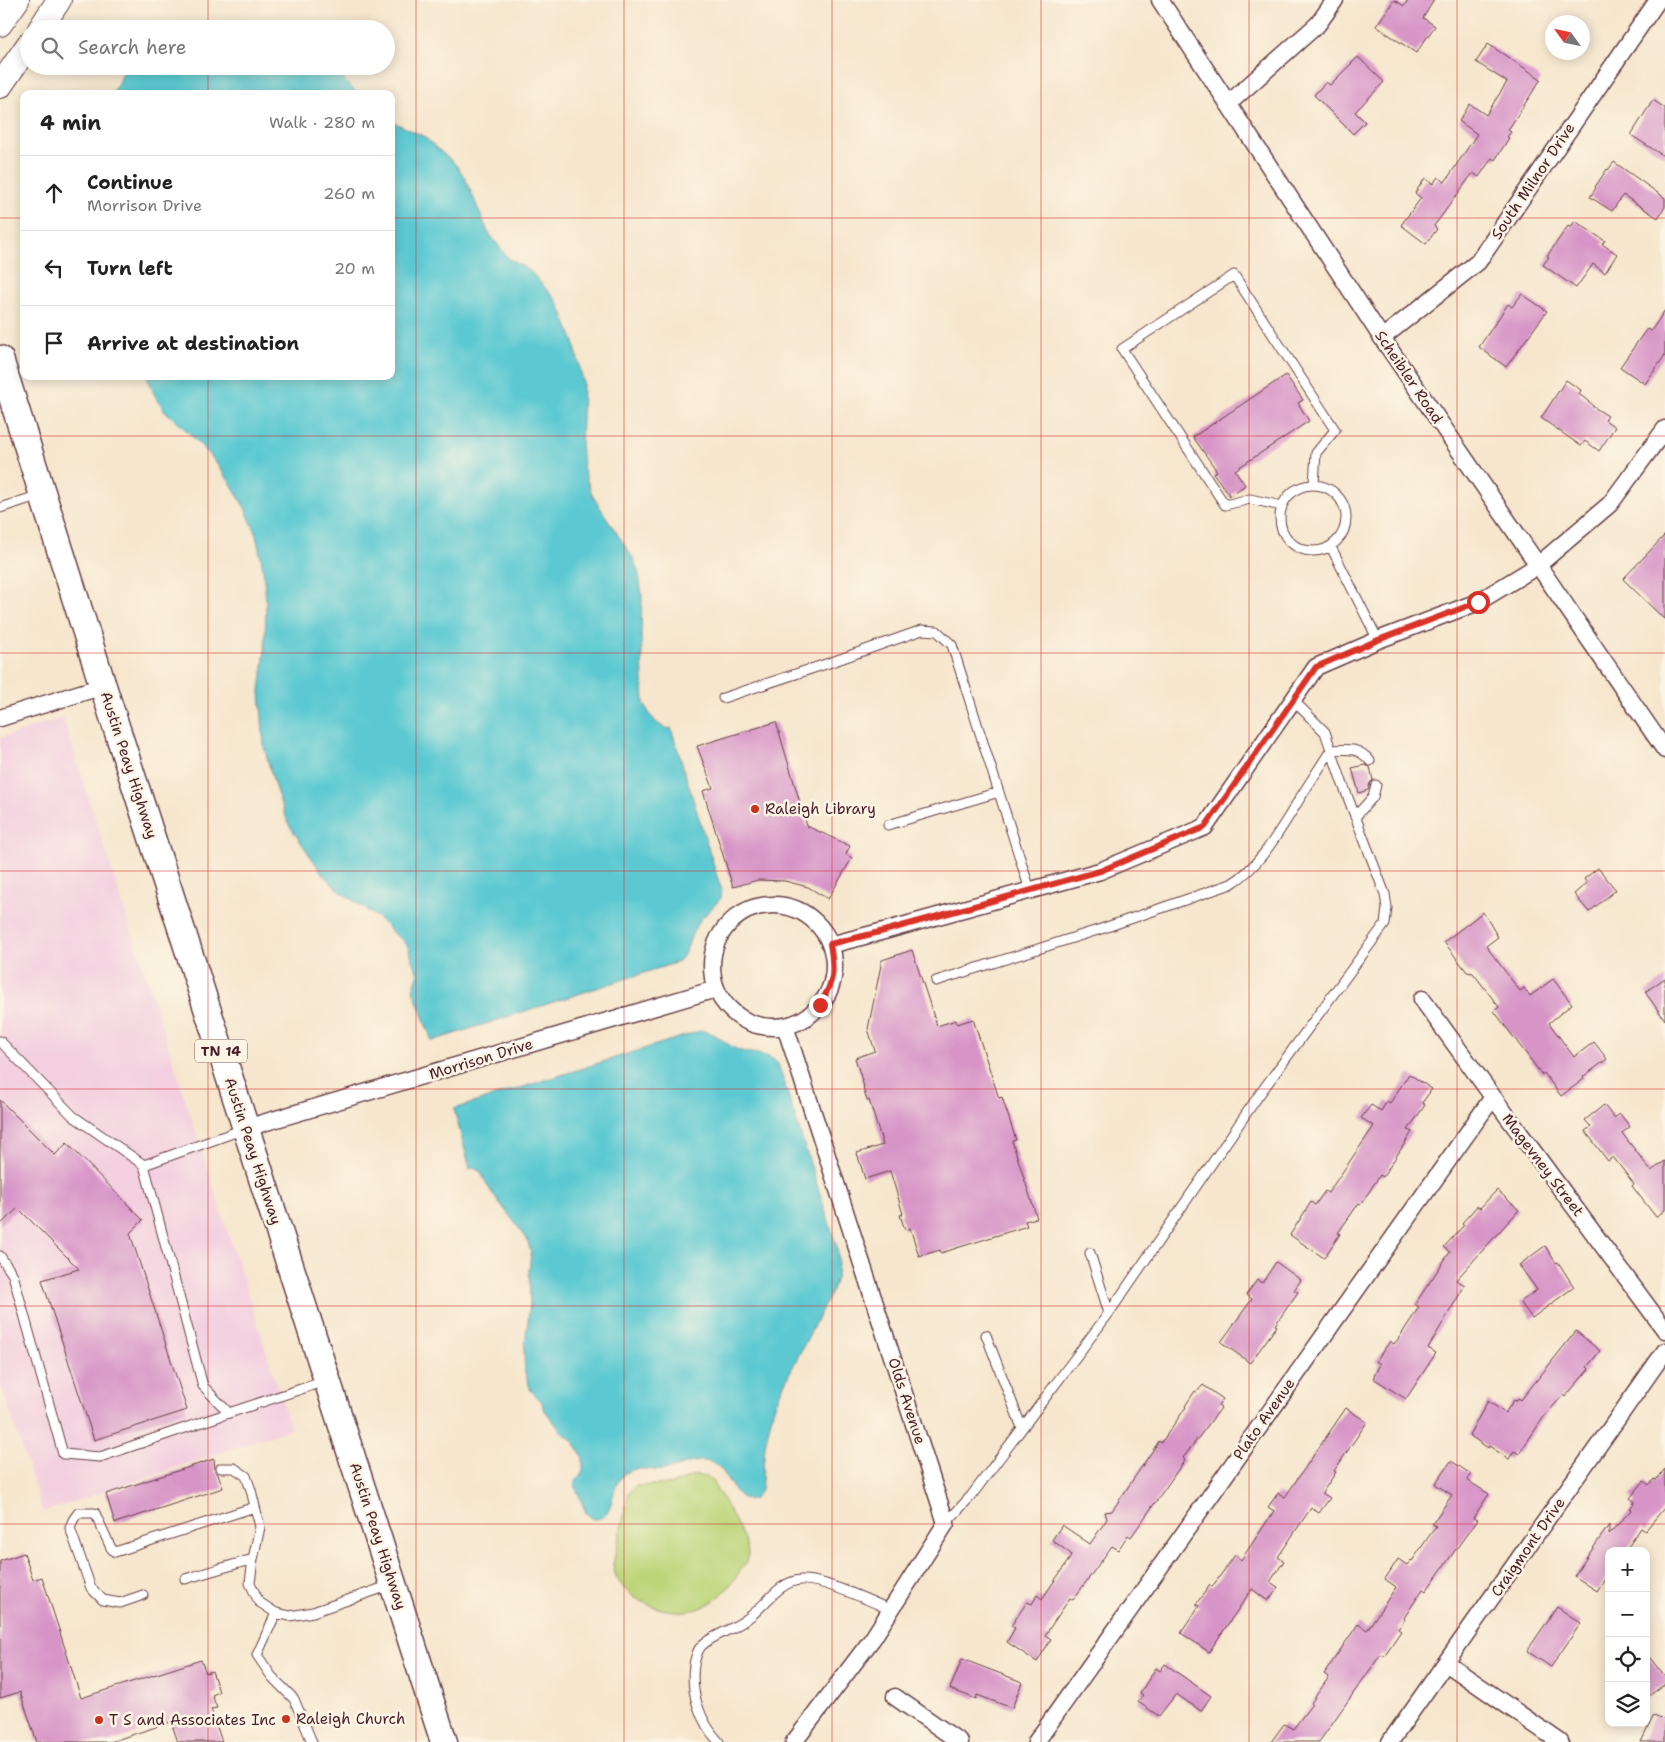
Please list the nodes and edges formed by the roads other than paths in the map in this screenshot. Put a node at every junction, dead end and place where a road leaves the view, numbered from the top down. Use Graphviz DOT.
graph roads {
  1 [pos="10,0"];
  2 [pos="16,0"];
  3 [pos="59,0"];
  4 [pos="1160,0"];
  5 [pos="1335,0"];
  6 [pos="1658,0"];
  7 [pos="0,7"];
  8 [pos="46,20"];
  9 [pos="0,24"];
  10 [pos="20,57"];
  11 [pos="0,86"];
  12 [pos="1228,104"];
  13 [pos="1382,338"];
  14 [pos="0,359"];
  15 [pos="5,393"];
  16 [pos="1665,429"];
  17 [pos="1314,484"];
  18 [pos="42,494"];
  19 [pos="1282,506"];
  20 [pos="0,508"];
  21 [pos="1330,546"];
  22 [pos="1537,566"];
  23 [pos="1378,640"];
  24 [pos="103,686"];
  25 [pos="723,698"];
  26 [pos="1293,700"];
  27 [pos="0,718"];
  28 [pos="1331,750"];
  29 [pos="1665,750"];
  30 [pos="1370,761"];
  31 [pos="1376,785"];
  32 [pos="999,792"];
  33 [pos="1356,817"];
  34 [pos="888,825"];
  35 [pos="1030,890"];
  36 [pos="830,944"];
  37 [pos="936,981"];
  38 [pos="716,989"];
  39 [pos="1422,999"];
  40 [pos="785,1026"];
  41 [pos="0,1041"];
  42 [pos="1492,1097"];
  43 [pos="246,1128"];
  44 [pos="144,1165"];
  45 [pos="1090,1253"];
  46 [pos="0,1256"];
  47 [pos="1109,1313"];
  48 [pos="1665,1330"];
  49 [pos="986,1335"];
  50 [pos="1665,1351"];
  51 [pos="328,1380"];
  52 [pos="229,1413"];
  53 [pos="1022,1428"];
  54 [pos="221,1468"];
  55 [pos="255,1507"];
  56 [pos="946,1523"];
  57 [pos="253,1560"];
  58 [pos="185,1579"];
  59 [pos="394,1584"];
  60 [pos="143,1596"];
  61 [pos="891,1610"];
  62 [pos="276,1613"];
  63 [pos="1446,1663"];
  64 [pos="895,1697"];
  65 [pos="312,1742"];
  66 [pos="444,1742"];
  67 [pos="719,1742"];
  68 [pos="794,1742"];
  69 [pos="960,1742"];
  70 [pos="1036,1742"];
  71 [pos="1390,1742"];
  72 [pos="1560,1742"];
  1 -- 7 [label="main road"];
  2 -- 9 [label="main road"];
  3 -- 8 [label="main road"];
  4 -- 12 [label="street, Scheibler Road"];
  5 -- 12 [label="street"];
  6 -- 13 [label="street, South Milnor Drive"];
  10 -- 11 [label="main road"];
  12 -- 13 [label="street, Scheibler Road"];
  13 -- 22 [label="street, Scheibler Road"];
  14 -- 15 [label="main road, Austin Peay Highway / TN 14"];
  15 -- 18 [label="main road, Austin Peay Highway / TN 14"];
  16 -- 22 [label="street"];
  17 -- 19 [label="lane"];
  17 -- 19 [label="lane"];
  17 -- 21 [label="lane"];
  18 -- 20 [label="lane"];
  18 -- 24 [label="main road, Austin Peay Highway / TN 14"];
  19 -- 21 [label="lane"];
  21 -- 23 [label="lane"];
  22 -- 23 [label="street"];
  22 -- 29 [label="street, Scheibler Road"];
  23 -- 26 [label="street"];
  24 -- 27 [label="street"];
  24 -- 43 [label="main road, Austin Peay Highway / TN 14"];
  25 -- 32 [label="lane"];
  26 -- 28 [label="lane"];
  26 -- 35 [label="street"];
  28 -- 30 [label="lane"];
  28 -- 33 [label="lane"];
  28 -- 37 [label="lane"];
  31 -- 33 [label="lane"];
  32 -- 34 [label="lane"];
  32 -- 35 [label="lane"];
  33 -- 47 [label="lane"];
  35 -- 36 [label="street"];
  36 -- 38 [label="street"];
  36 -- 40 [label="street"];
  38 -- 40 [label="street"];
  38 -- 43 [label="street, Morrison Drive"];
  39 -- 42 [label="street, Magevney Street"];
  40 -- 56 [label="street, Olds Avenue"];
  41 -- 44 [label="lane"];
  42 -- 48 [label="street, Magevney Street"];
  42 -- 70 [label="street, Plato Avenue"];
  43 -- 44 [label="lane"];
  43 -- 51 [label="main road, Austin Peay Highway / TN 14"];
  44 -- 52 [label="lane"];
  45 -- 47 [label="lane"];
  46 -- 52 [label="lane"];
  47 -- 53 [label="lane"];
  49 -- 53 [label="lane"];
  50 -- 63 [label="street, Craigmont Drive"];
  51 -- 52 [label="lane"];
  51 -- 59 [label="main road, Austin Peay Highway / TN 14"];
  53 -- 56 [label="lane"];
  54 -- 55 [label="lane"];
  55 -- 57 [label="lane"];
  55 -- 60 [label="lane"];
  56 -- 61 [label="street"];
  57 -- 58 [label="lane"];
  57 -- 62 [label="lane"];
  59 -- 62 [label="lane"];
  59 -- 66 [label="main road, Austin Peay Highway / TN 14"];
  61 -- 67 [label="lane"];
  61 -- 68 [label="street"];
  62 -- 65 [label="lane"];
  63 -- 71 [label="street, Craigmont Drive"];
  63 -- 72 [label="street"];
  64 -- 69 [label="street"];
}
